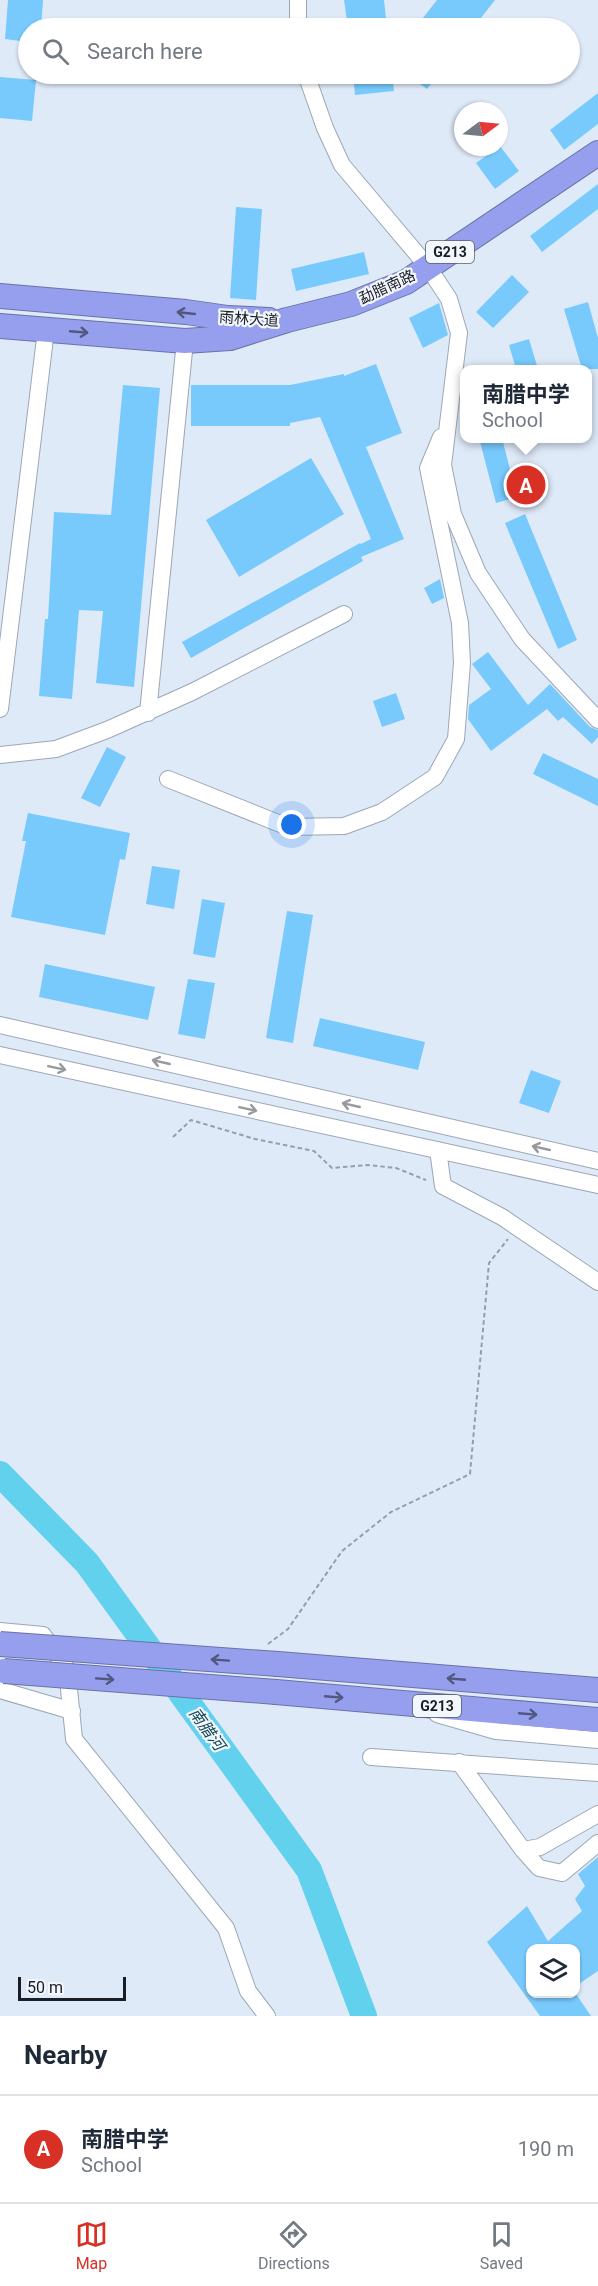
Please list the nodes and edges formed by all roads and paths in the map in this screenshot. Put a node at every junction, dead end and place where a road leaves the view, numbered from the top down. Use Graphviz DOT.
graph roads {
  1 [pos="298,0"];
  2 [pos="298,18"];
  3 [pos="310,84"];
  4 [pos="598,153"];
  5 [pos="428,267"];
  6 [pos="0,296"];
  7 [pos="286,320"];
  8 [pos="0,326"];
  9 [pos="46,330"];
  10 [pos="185,341"];
  11 [pos="450,413"];
  12 [pos="344,614"];
  13 [pos="0,708"];
  14 [pos="148,713"];
  15 [pos="598,720"];
  16 [pos="0,755"];
  17 [pos="168,779"];
  18 [pos="0,1025"];
  19 [pos="0,1055"];
  20 [pos="173,1137"];
  21 [pos="438,1150"];
  22 [pos="579,1156"];
  23 [pos="598,1161"];
  24 [pos="574,1179"];
  25 [pos="598,1185"];
  26 [pos="443,1186"];
  27 [pos="518,1227"];
  28 [pos="598,1282"];
  29 [pos="0,1631"];
  30 [pos="0,1644"];
  31 [pos="271,1656"];
  32 [pos="2,1677"];
  33 [pos="598,1690"];
  34 [pos="399,1703"];
  35 [pos="72,1711"];
  36 [pos="598,1720"];
  37 [pos="598,1740"];
  38 [pos="370,1757"];
  39 [pos="459,1762"];
  40 [pos="598,1773"];
  41 [pos="598,1814"];
  42 [pos="598,1843"];
  43 [pos="523,1850"];
  44 [pos="267,2016"];
  1 -- 2 [label="street"];
  3 -- 5 [label="street"];
  4 -- 5 [label="highway, 勐腊南路 / G213"];
  5 -- 7 [label="highway, 勐腊南路 / G213"];
  5 -- 11 [label="street"];
  7 -- 6 [label="highway, 雨林大道 / G213, one-way"];
  7 -- 10 [label="highway, 雨林大道 / G213"];
  8 -- 9 [label="highway, 雨林大道 / G213"];
  9 -- 10 [label="highway, 雨林大道 / G213, one-way"];
  9 -- 13 [label="street"];
  10 -- 14 [label="street"];
  11 -- 15 [label="street"];
  11 -- 17 [label="street"];
  12 -- 14 [label="street"];
  14 -- 16 [label="street"];
  22 -- 18 [label="street, one-way"];
  19 -- 21 [label="street, one-way"];
  20 -- 26 [label="path"];
  21 -- 24 [label="street"];
  21 -- 26 [label="street"];
  22 -- 23 [label="street"];
  22 -- 24 [label="street"];
  24 -- 25 [label="street"];
  26 -- 27 [label="street"];
  27 -- 28 [label="street"];
  27 -- 31 [label="path"];
  29 -- 35 [label="street"];
  31 -- 30 [label="highway, G213, one-way, bridge"];
  33 -- 31 [label="highway, G213, one-way"];
  32 -- 34 [label="highway, G213, one-way, bridge"];
  32 -- 35 [label="street"];
  34 -- 36 [label="highway, G213, one-way"];
  34 -- 37 [label="street"];
  35 -- 44 [label="street"];
  38 -- 39 [label="street"];
  39 -- 40 [label="street"];
  39 -- 43 [label="street"];
  41 -- 43 [label="street"];
  42 -- 43 [label="street"];
}
